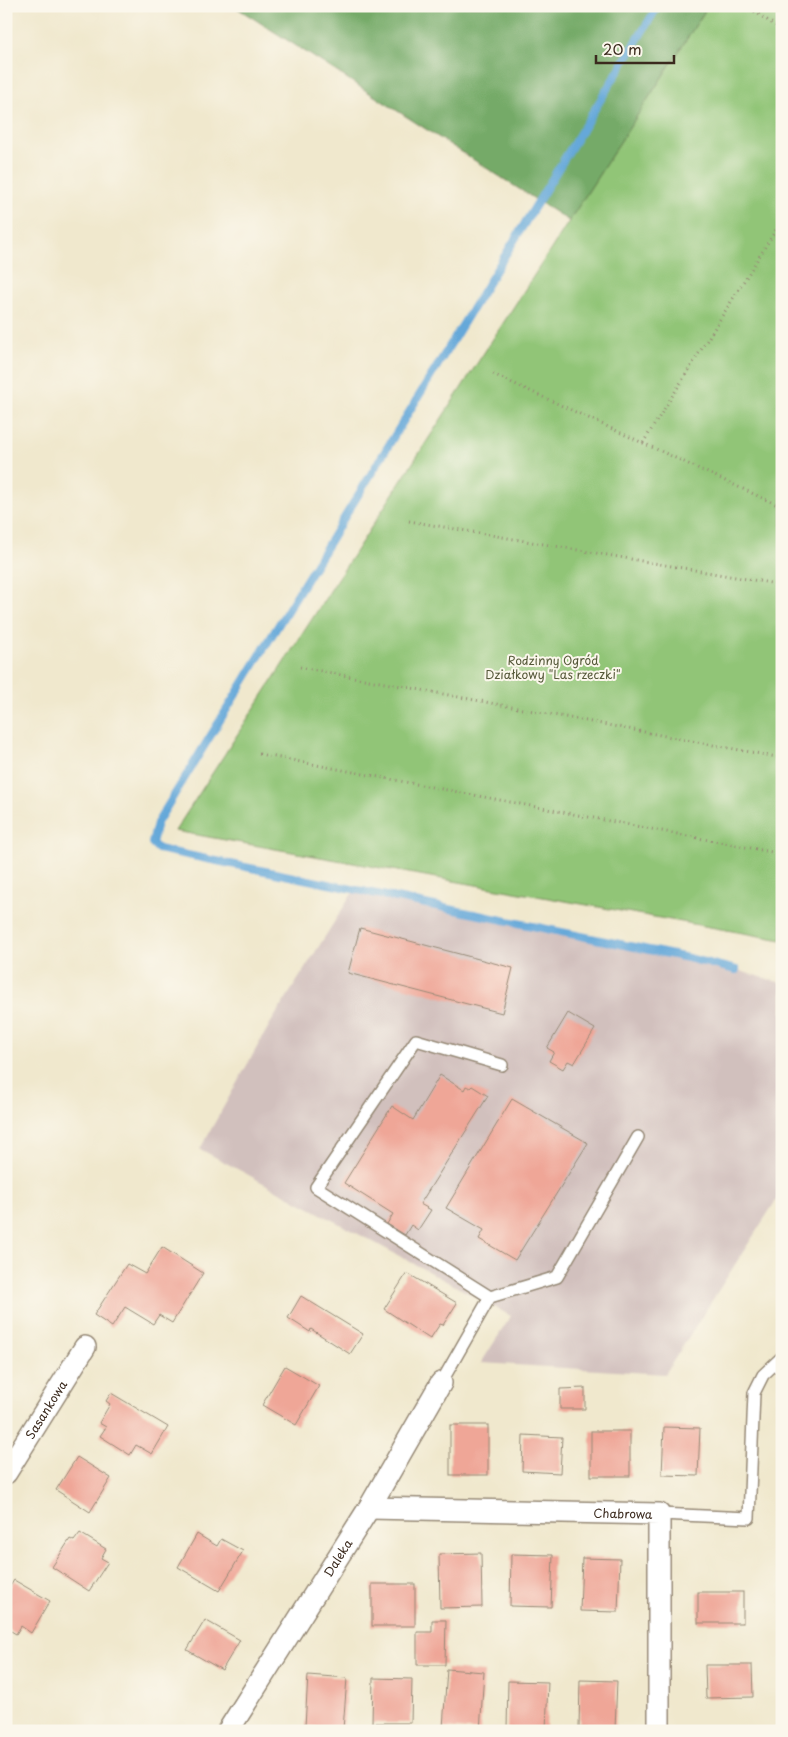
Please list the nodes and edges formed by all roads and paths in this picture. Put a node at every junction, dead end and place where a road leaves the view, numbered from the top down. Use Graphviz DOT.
graph roads {
  1 [pos="746,6"];
  2 [pos="782,30"];
  3 [pos="782,220"];
  4 [pos="493,374"];
  5 [pos="643,443"];
  6 [pos="782,507"];
  7 [pos="409,521"];
  8 [pos="782,585"];
  9 [pos="300,667"];
  10 [pos="259,754"];
  11 [pos="782,758"];
  12 [pos="782,854"];
  13 [pos="502,1065"];
  14 [pos="638,1137"];
  15 [pos="490,1298"];
  16 [pos="85,1346"];
  17 [pos="782,1358"];
  18 [pos="441,1383"];
  19 [pos="6,1473"];
  20 [pos="368,1508"];
  21 [pos="659,1514"];
  22 [pos="228,1731"];
  23 [pos="659,1731"];
  1 -- 2 [label="path"];
  3 -- 5 [label="path"];
  4 -- 5 [label="path"];
  5 -- 6 [label="path"];
  7 -- 8 [label="path"];
  9 -- 11 [label="path"];
  10 -- 12 [label="path"];
  13 -- 15 [label="lane"];
  14 -- 15 [label="lane"];
  15 -- 18 [label="lane"];
  16 -- 19 [label="street, Sasankowa"];
  17 -- 21 [label="lane"];
  18 -- 20 [label="street, Daleka"];
  20 -- 21 [label="street, Chabrowa"];
  20 -- 22 [label="street, Daleka"];
  21 -- 23 [label="street, Chabrowa"];
}
